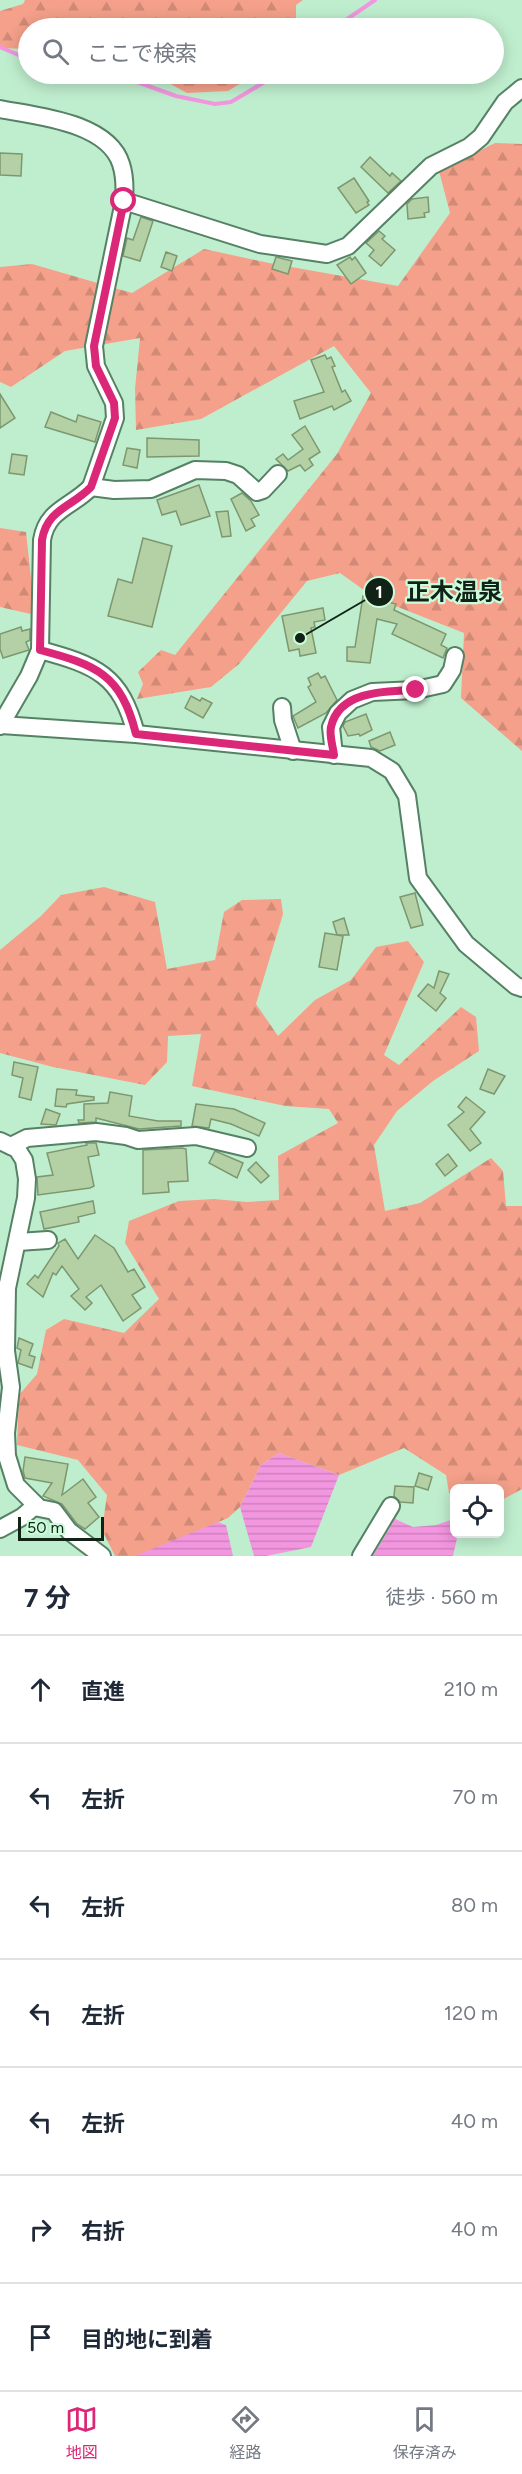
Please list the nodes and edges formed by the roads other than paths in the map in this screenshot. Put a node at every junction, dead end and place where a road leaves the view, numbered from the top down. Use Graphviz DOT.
graph roads {
  1 [pos="522,88"];
  2 [pos="0,109"];
  3 [pos="124,201"];
  4 [pos="278,474"];
  5 [pos="91,487"];
  6 [pos="40,650"];
  7 [pos="455,656"];
  8 [pos="282,707"];
  9 [pos="0,726"];
  10 [pos="136,734"];
  11 [pos="292,751"];
  12 [pos="334,755"];
  13 [pos="522,988"];
  14 [pos="5,1143"];
  15 [pos="247,1148"];
  16 [pos="48,1240"];
  17 [pos="18,1242"];
  18 [pos="36,1505"];
  19 [pos="391,1506"];
  20 [pos="0,1529"];
  21 [pos="102,1556"];
  22 [pos="361,1556"];
  1 -- 3 [label="street"];
  2 -- 3 [label="street"];
  3 -- 5 [label="street"];
  4 -- 5 [label="street"];
  5 -- 6 [label="street"];
  6 -- 9 [label="street"];
  6 -- 10 [label="street"];
  7 -- 12 [label="street"];
  8 -- 11 [label="street"];
  9 -- 10 [label="street"];
  10 -- 11 [label="street"];
  11 -- 12 [label="street"];
  12 -- 13 [label="street"];
  14 -- 15 [label="street"];
  14 -- 17 [label="street"];
  16 -- 17 [label="street"];
  17 -- 18 [label="street"];
  18 -- 20 [label="street"];
  18 -- 21 [label="street"];
  19 -- 22 [label="street"];
}
